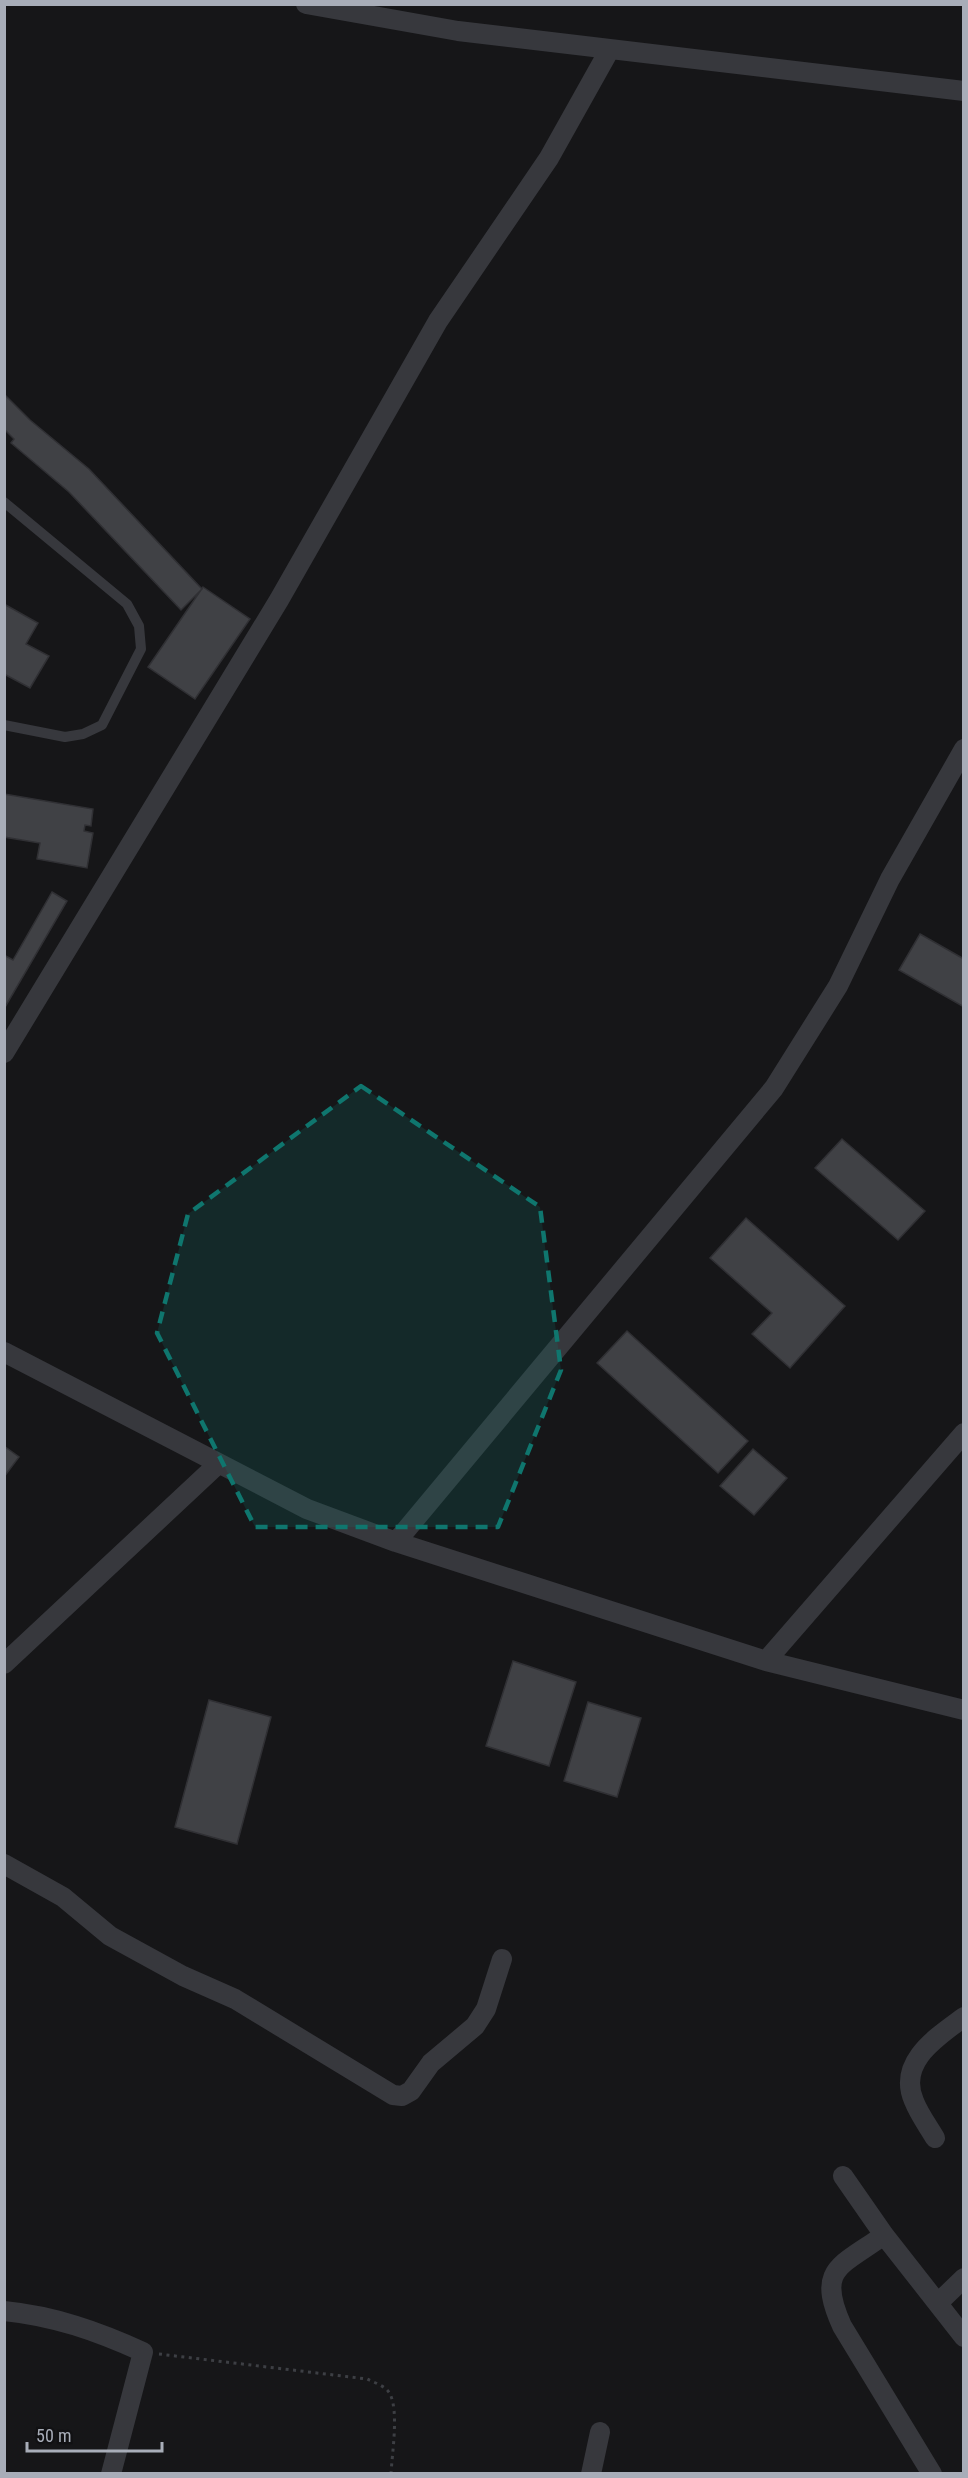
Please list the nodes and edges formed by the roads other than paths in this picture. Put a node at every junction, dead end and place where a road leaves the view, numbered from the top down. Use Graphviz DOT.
graph roads {
  1 [pos="306,4"];
  2 [pos="610,49"];
  3 [pos="963,91"];
  4 [pos="4,502"];
  5 [pos="4,725"];
  6 [pos="963,749"];
  7 [pos="4,1053"];
  8 [pos="4,1352"];
  9 [pos="963,1433"];
  10 [pos="218,1464"];
  11 [pos="396,1542"];
  12 [pos="766,1660"];
  13 [pos="4,1664"];
  14 [pos="963,1710"];
  15 [pos="4,1864"];
  16 [pos="502,1959"];
  17 [pos="963,2017"];
  18 [pos="935,2138"];
  19 [pos="843,2176"];
  20 [pos="884,2235"];
  21 [pos="963,2278"];
  22 [pos="938,2303"];
  23 [pos="4,2311"];
  24 [pos="963,2337"];
  25 [pos="600,2432"];
  26 [pos="111,2474"];
  27 [pos="591,2474"];
  28 [pos="932,2474"];
  1 -- 2 [label="street"];
  2 -- 3 [label="street"];
  2 -- 7 [label="street"];
  4 -- 5 [label="lane"];
  6 -- 11 [label="street"];
  8 -- 10 [label="street"];
  9 -- 12 [label="street"];
  10 -- 11 [label="street"];
  10 -- 13 [label="street"];
  11 -- 12 [label="street"];
  12 -- 14 [label="street"];
  15 -- 16 [label="street"];
  17 -- 18 [label="street"];
  19 -- 20 [label="street"];
  20 -- 22 [label="street"];
  20 -- 28 [label="street"];
  21 -- 22 [label="street"];
  22 -- 24 [label="street"];
  23 -- 26 [label="street"];
  25 -- 27 [label="street"];
}
